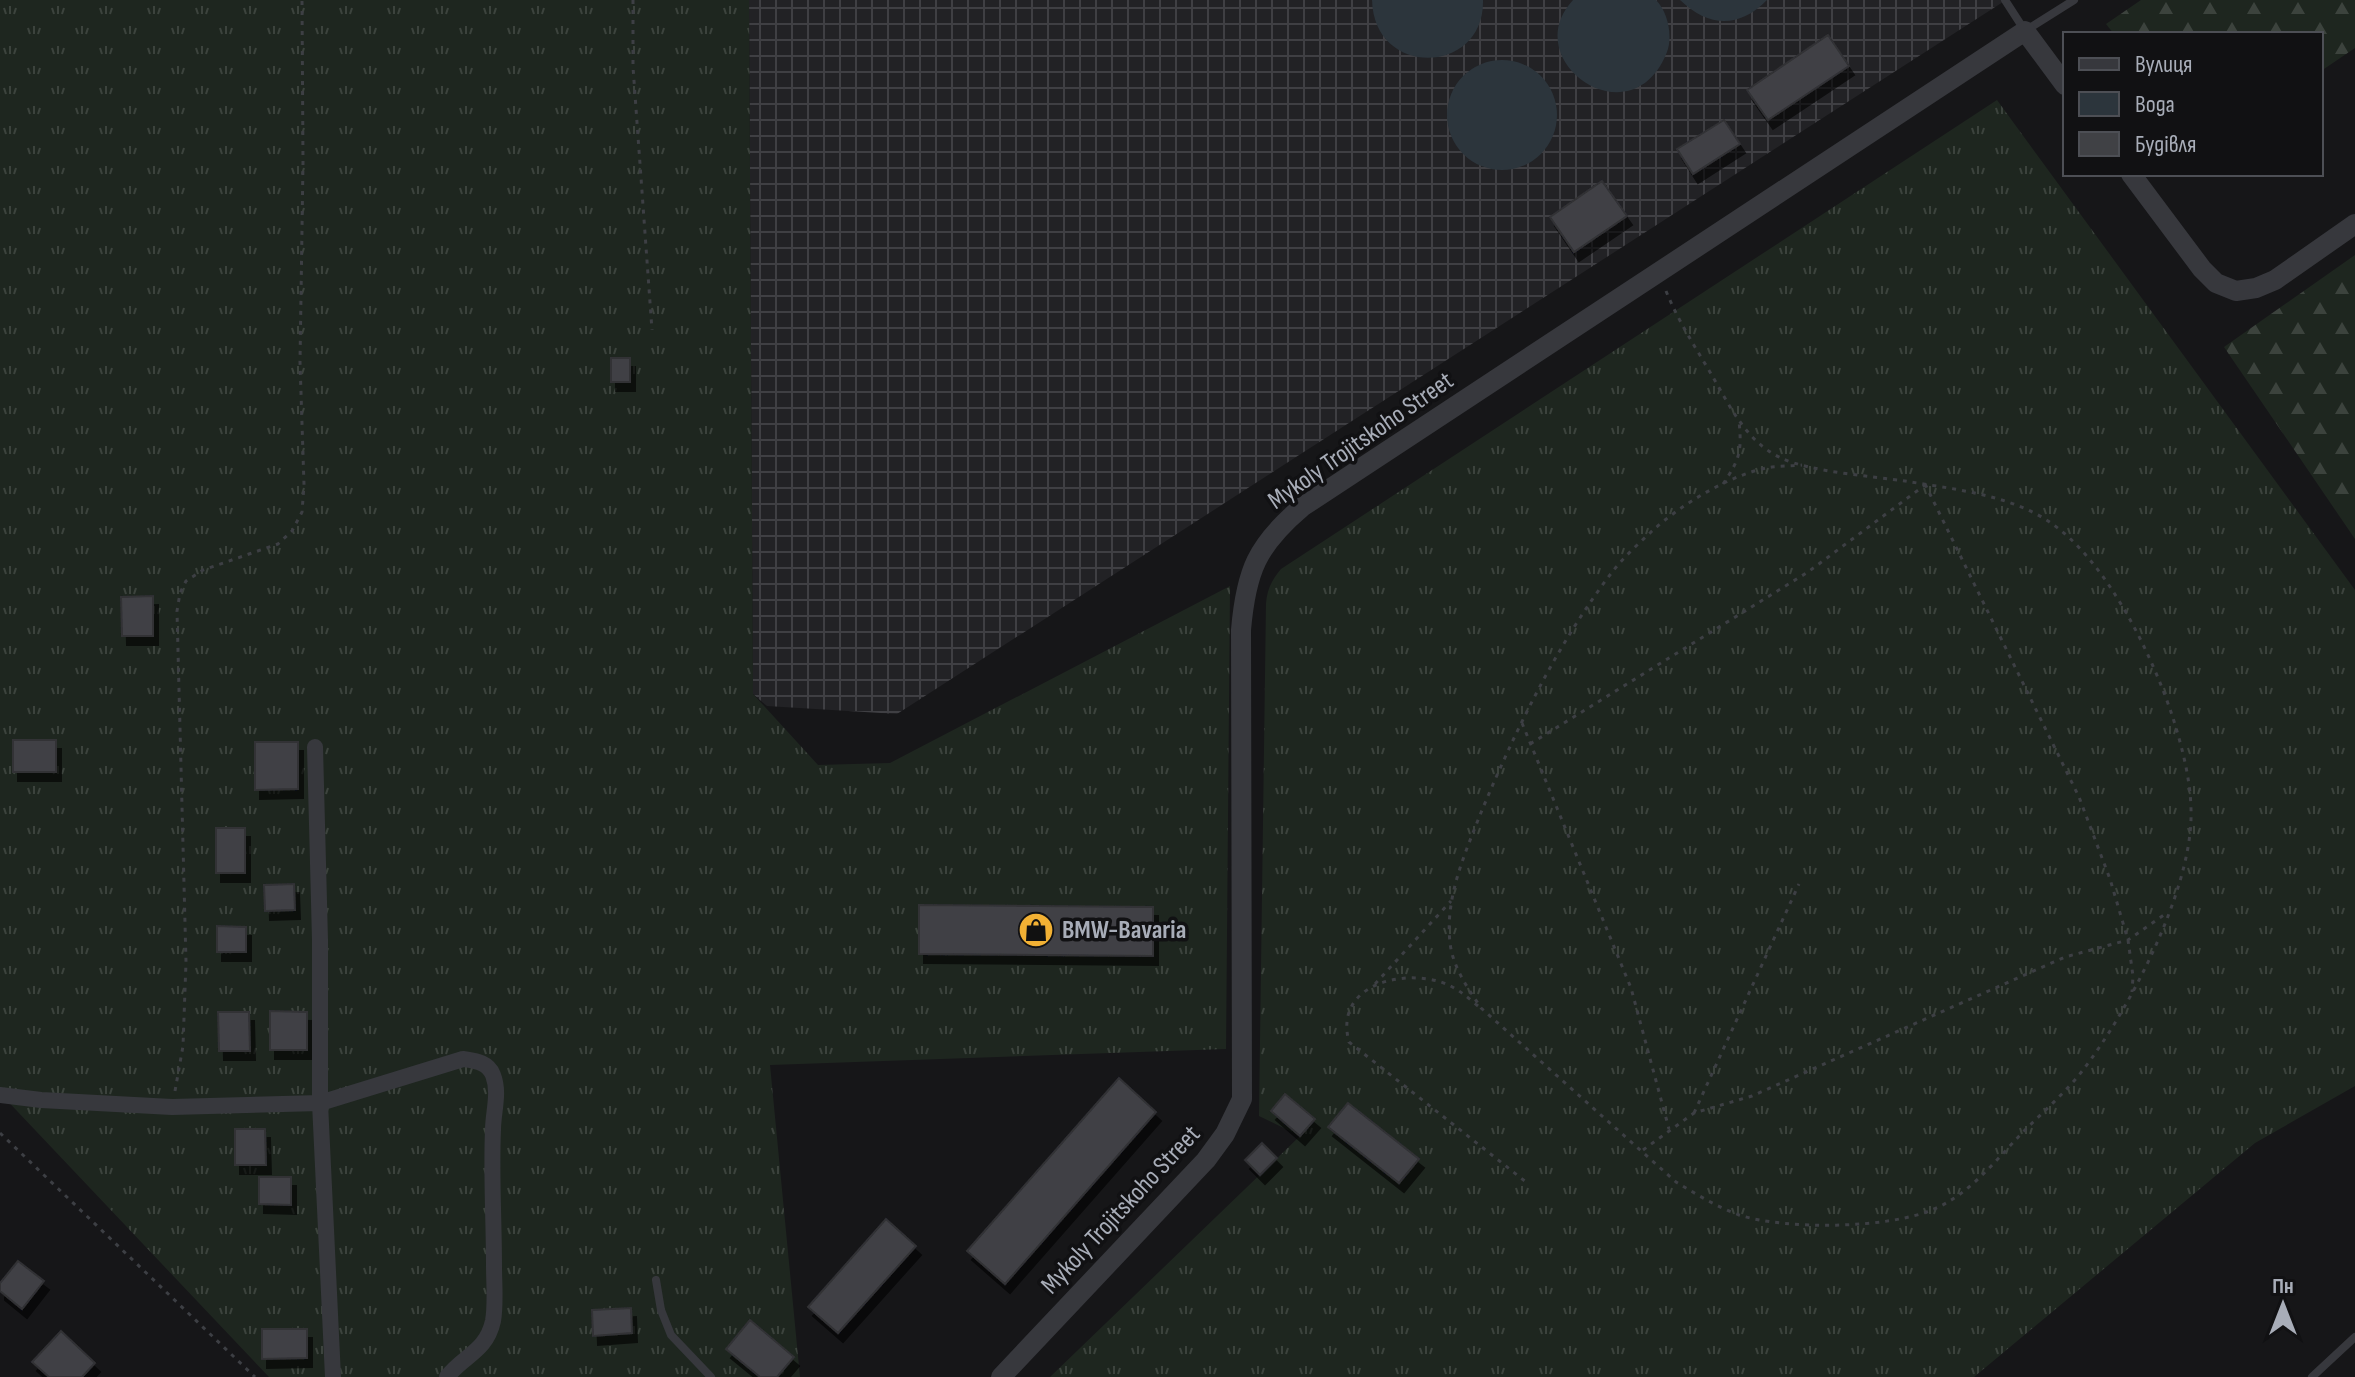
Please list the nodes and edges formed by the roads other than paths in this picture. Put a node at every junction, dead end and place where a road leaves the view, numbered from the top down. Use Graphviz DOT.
graph roads {
  1 [pos="2005,0"];
  2 [pos="2074,0"];
  3 [pos="2025,31"];
  4 [pos="2063,82"];
  5 [pos="2132,176"];
  6 [pos="2355,224"];
  7 [pos="315,747"];
  8 [pos="0,1095"];
  9 [pos="320,1103"];
  10 [pos="656,1280"];
  11 [pos="2355,1337"];
  12 [pos="333,1377"];
  13 [pos="447,1377"];
  14 [pos="711,1377"];
  15 [pos="1001,1377"];
  16 [pos="2312,1377"];
  1 -- 3 [label="lane"];
  2 -- 3 [label="lane"];
  3 -- 4 [label="street"];
  3 -- 15 [label="street, Mykoly Trojitskoho Street"];
  5 -- 6 [label="street"];
  7 -- 9 [label="street"];
  8 -- 9 [label="street"];
  9 -- 12 [label="street"];
  9 -- 13 [label="street"];
  10 -- 14 [label="lane"];
  11 -- 16 [label="lane"];
}
